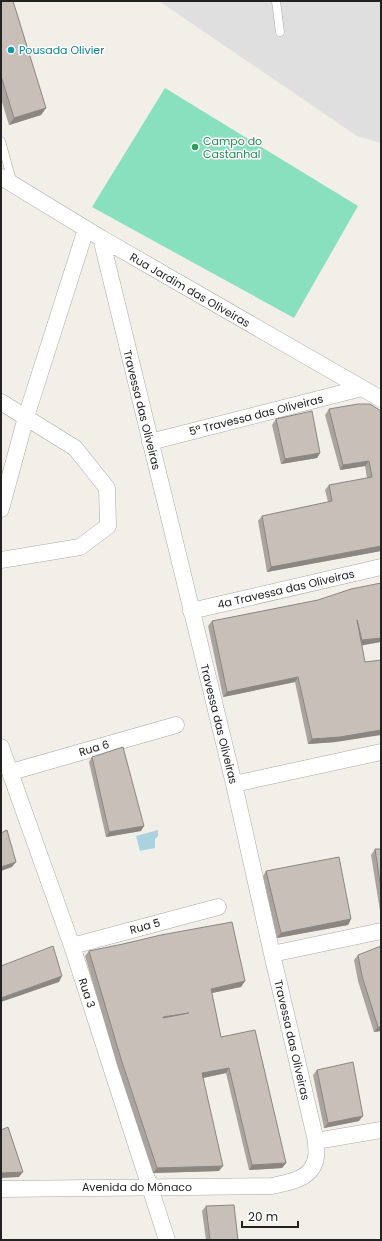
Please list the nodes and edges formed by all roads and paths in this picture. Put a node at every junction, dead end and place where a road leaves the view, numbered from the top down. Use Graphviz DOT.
graph roads {
  1 [pos="276,1"];
  2 [pos="280,32"];
  3 [pos="1,141"];
  4 [pos="7,181"];
  5 [pos="86,229"];
  6 [pos="101,238"];
  7 [pos="362,388"];
  8 [pos="381,399"];
  9 [pos="1,402"];
  10 [pos="26,417"];
  11 [pos="150,442"];
  12 [pos="1,509"];
  13 [pos="1,560"];
  14 [pos="381,567"];
  15 [pos="191,611"];
  16 [pos="176,724"];
  17 [pos="1,747"];
  18 [pos="381,752"];
  19 [pos="11,772"];
  20 [pos="234,784"];
  21 [pos="218,907"];
  22 [pos="381,931"];
  23 [pos="72,946"];
  24 [pos="272,954"];
  25 [pos="381,1130"];
  26 [pos="316,1141"];
  27 [pos="272,1186"];
  28 [pos="150,1188"];
  29 [pos="1,1189"];
  30 [pos="167,1240"];
  1 -- 2 [label="lane"];
  3 -- 4 [label="lane"];
  4 -- 5 [label="street, Rua Jardim das Oliveiras"];
  5 -- 6 [label="street, Rua Jardim das Oliveiras"];
  5 -- 10 [label="street"];
  6 -- 7 [label="street, Rua Jardim das Oliveiras"];
  6 -- 11 [label="street, Travessa das Oliveiras"];
  7 -- 8 [label="street, Rua Jardim das Oliveiras"];
  7 -- 11 [label="street, 5ª Travessa das Oliveiras"];
  9 -- 10 [label="street"];
  10 -- 12 [label="street"];
  10 -- 13 [label="street"];
  11 -- 15 [label="street, Travessa das Oliveiras"];
  14 -- 15 [label="street, 4a Travessa das Oliveiras"];
  15 -- 20 [label="street, Travessa das Oliveiras"];
  16 -- 19 [label="street, Rua 6"];
  17 -- 19 [label="street, Rua 3"];
  18 -- 20 [label="street"];
  19 -- 23 [label="street, Rua 3"];
  20 -- 24 [label="street, Travessa das Oliveiras"];
  21 -- 23 [label="street, Rua 5"];
  22 -- 24 [label="street"];
  23 -- 28 [label="street, Rua 3"];
  24 -- 26 [label="street, Travessa das Oliveiras"];
  25 -- 26 [label="street"];
  26 -- 27 [label="street, Travessa das Oliveiras"];
  27 -- 28 [label="street, Avenida do Mônaco"];
  28 -- 29 [label="street, Avenida do Mônaco"];
  28 -- 30 [label="street, Rua 3"];
}
